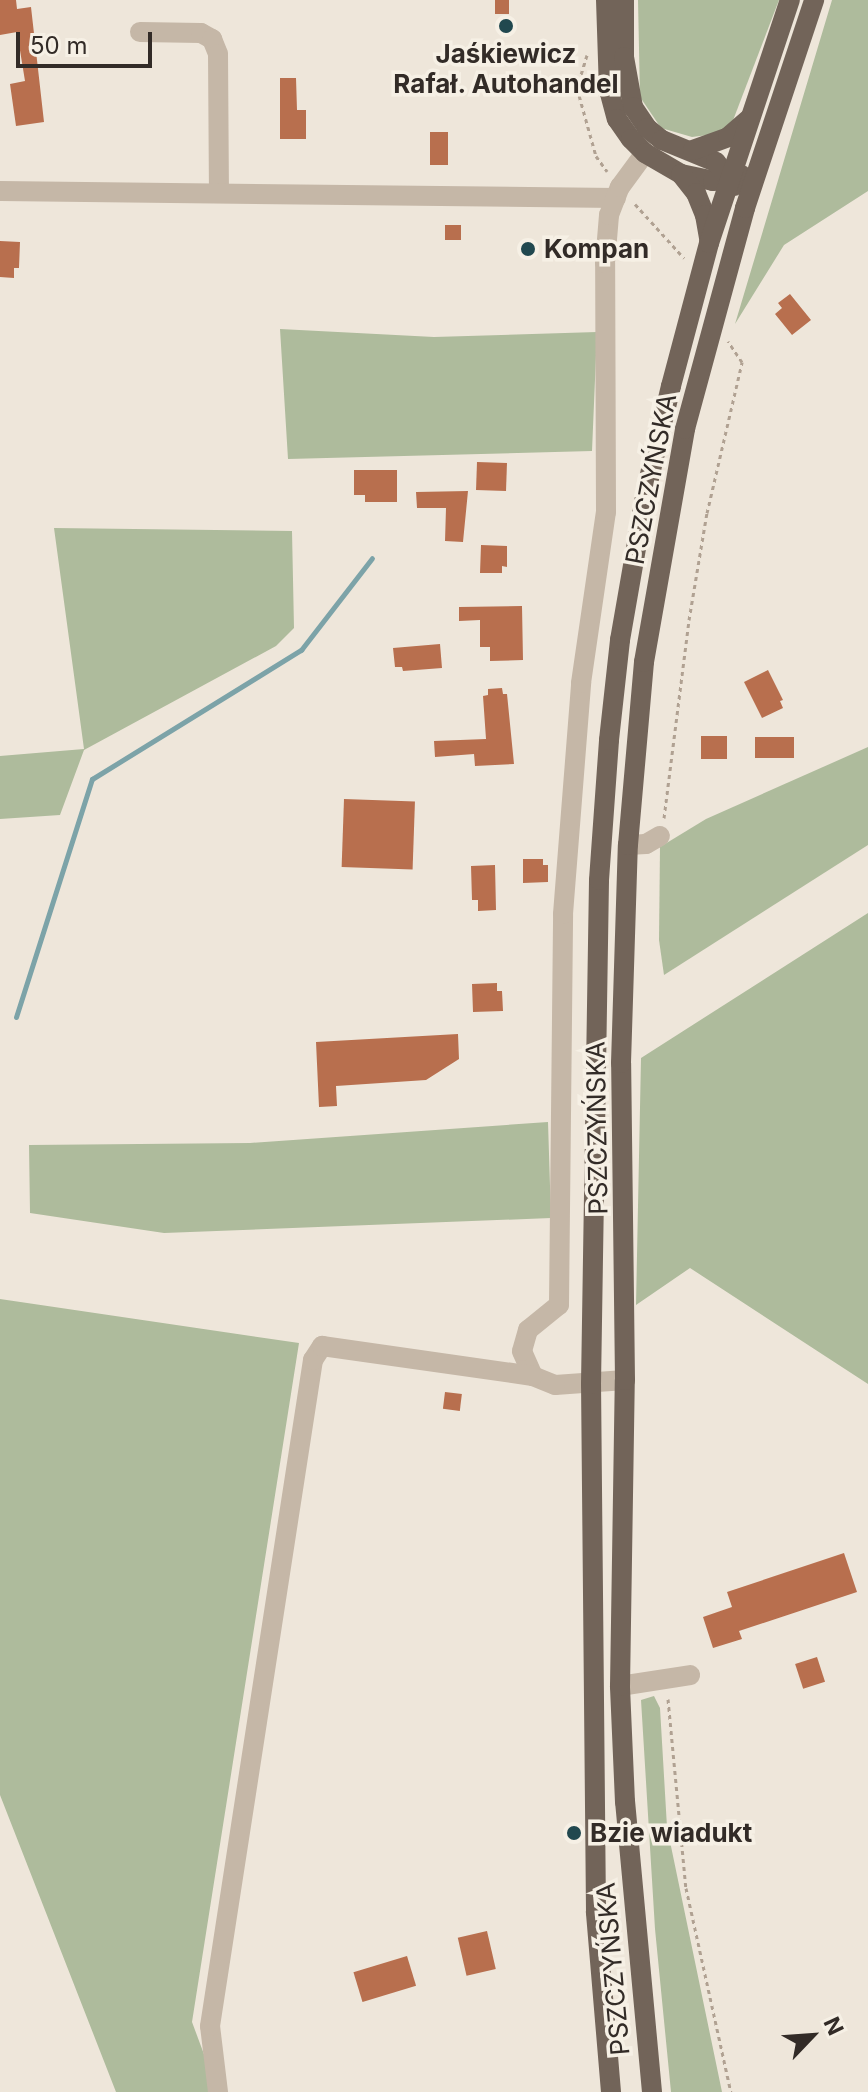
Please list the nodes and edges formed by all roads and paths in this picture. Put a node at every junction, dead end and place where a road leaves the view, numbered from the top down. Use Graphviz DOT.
graph roads {
  1 [pos="606,0"];
  2 [pos="624,0"];
  3 [pos="790,0"];
  4 [pos="814,0"];
  5 [pos="140,32"];
  6 [pos="750,118"];
  7 [pos="693,150"];
  8 [pos="645,153"];
  9 [pos="758,167"];
  10 [pos="681,174"];
  11 [pos="730,178"];
  12 [pos="0,191"];
  13 [pos="219,193"];
  14 [pos="616,198"];
  15 [pos="745,208"];
  16 [pos="709,243"];
  17 [pos="723,332"];
  18 [pos="660,836"];
  19 [pos="628,845"];
  20 [pos="533,1376"];
  21 [pos="625,1380"];
  22 [pos="591,1384"];
  23 [pos="690,1675"];
  24 [pos="664,1679"];
  25 [pos="620,1686"];
  26 [pos="218,2092"];
  27 [pos="611,2092"];
  28 [pos="652,2092"];
  29 [pos="731,2092"];
  1 -- 8 [label="main road, PSZCZYŃSKA"];
  2 -- 7 [label="main road"];
  3 -- 6 [label="main road"];
  4 -- 9 [label="main road, PSZCZYŃSKA"];
  5 -- 13 [label="street"];
  6 -- 7 [label="main road"];
  6 -- 11 [label="main road"];
  7 -- 11 [label="main road"];
  8 -- 10 [label="main road, PSZCZYŃSKA"];
  8 -- 14 [label="street"];
  9 -- 11 [label="main road"];
  9 -- 15 [label="main road, PSZCZYŃSKA"];
  10 -- 11 [label="main road, PSZCZYŃSKA"];
  10 -- 16 [label="main road, PSZCZYŃSKA"];
  11 -- 15 [label="main road"];
  11 -- 16 [label="main road, PSZCZYŃSKA"];
  12 -- 13 [label="street"];
  13 -- 14 [label="street"];
  14 -- 20 [label="street"];
  15 -- 19 [label="main road, PSZCZYŃSKA"];
  16 -- 22 [label="main road, PSZCZYŃSKA"];
  17 -- 18 [label="path"];
  18 -- 19 [label="street"];
  19 -- 21 [label="main road, PSZCZYŃSKA"];
  20 -- 22 [label="street"];
  20 -- 26 [label="street"];
  21 -- 22 [label="street"];
  21 -- 25 [label="main road, PSZCZYŃSKA"];
  22 -- 27 [label="main road, PSZCZYŃSKA"];
  23 -- 24 [label="street"];
  24 -- 25 [label="street"];
  24 -- 29 [label="path"];
  25 -- 28 [label="main road, PSZCZYŃSKA"];
}
